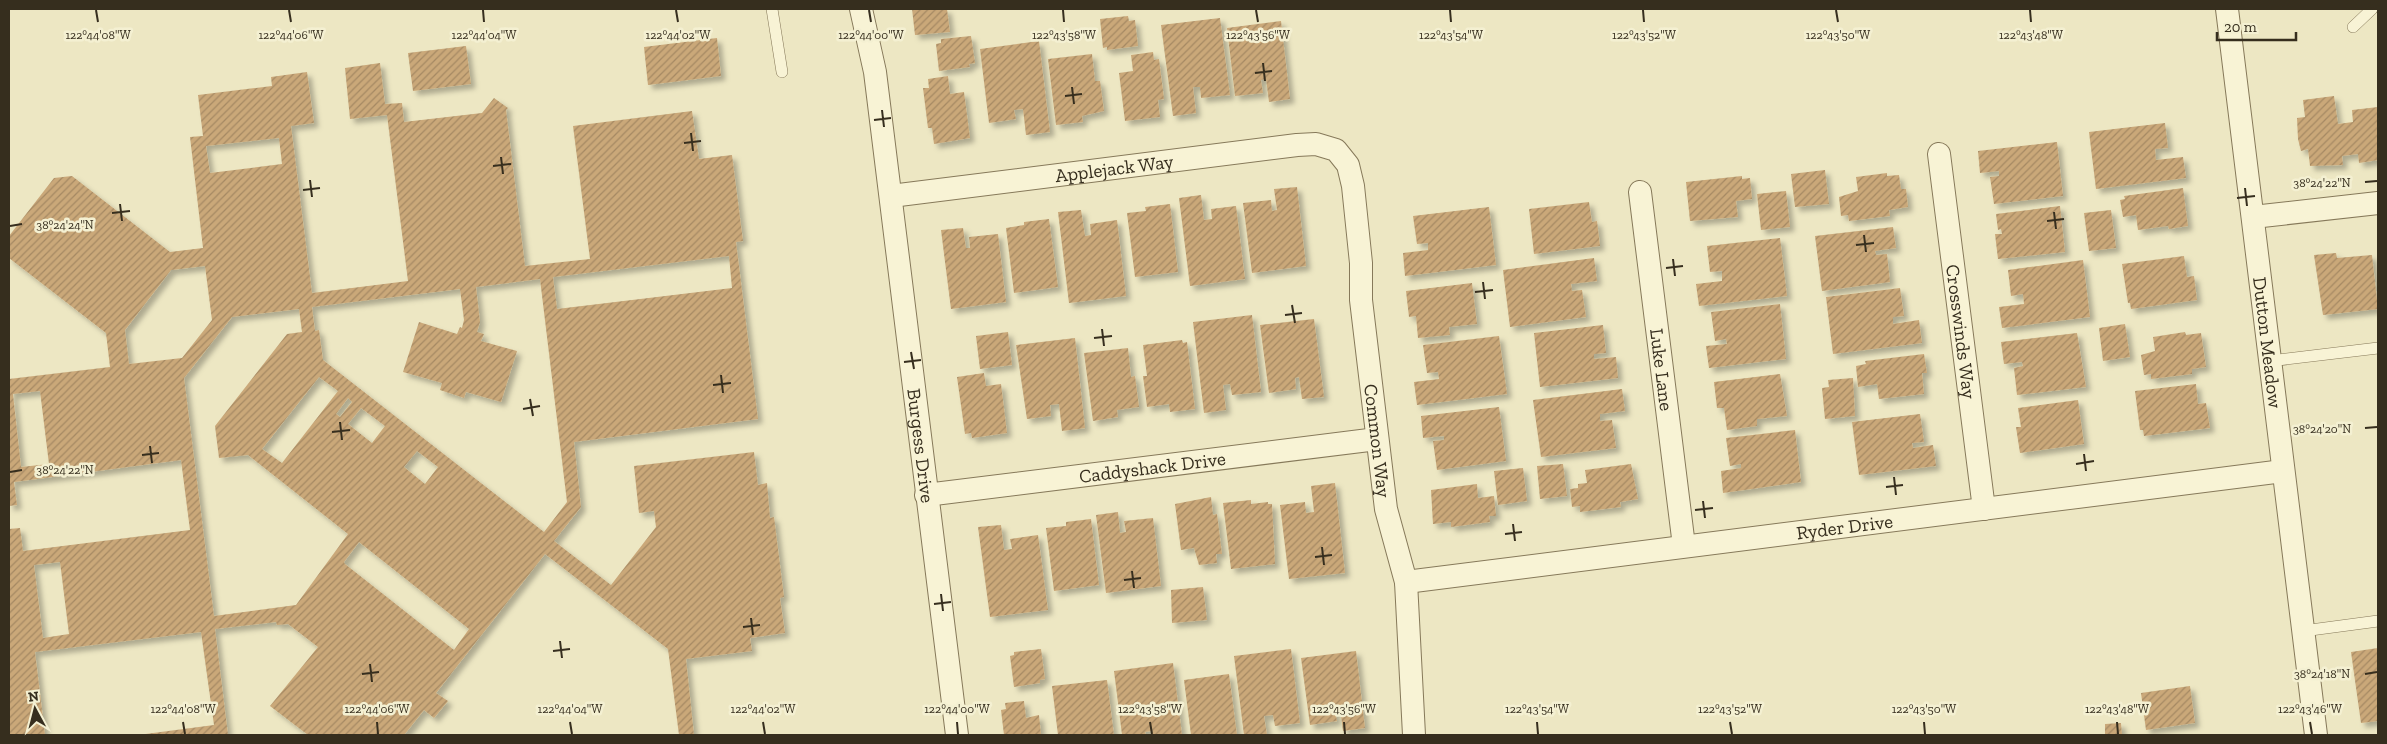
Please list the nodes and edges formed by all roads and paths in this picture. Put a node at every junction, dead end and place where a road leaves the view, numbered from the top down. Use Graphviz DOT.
graph roads {
  1 [pos="772,9"];
  2 [pos="861,9"];
  3 [pos="2227,9"];
  4 [pos="2372,9"];
  5 [pos="2353,27"];
  6 [pos="782,72"];
  7 [pos="1336,150"];
  8 [pos="1939,154"];
  9 [pos="1640,192"];
  10 [pos="891,196"];
  11 [pos="2378,203"];
  12 [pos="2253,218"];
  13 [pos="2378,348"];
  14 [pos="2270,361"];
  15 [pos="1377,439"];
  16 [pos="2284,471"];
  17 [pos="926,495"];
  18 [pos="1984,509"];
  19 [pos="1684,546"];
  20 [pos="1406,582"];
  21 [pos="2378,621"];
  22 [pos="2303,632"];
  23 [pos="957,735"];
  24 [pos="1414,735"];
  25 [pos="2316,735"];
  1 -- 6 [label="lane"];
  2 -- 10 [label="street, Burgess Drive"];
  3 -- 12 [label="street, Dutton Meadow"];
  4 -- 5 [label="lane"];
  7 -- 10 [label="street, Applejack Way"];
  7 -- 15 [label="street, Common Way"];
  8 -- 18 [label="street, Crosswinds Way"];
  9 -- 19 [label="street, Luke Lane"];
  10 -- 17 [label="street, Burgess Drive"];
  11 -- 12 [label="street"];
  12 -- 14 [label="street, Dutton Meadow"];
  13 -- 14 [label="lane"];
  14 -- 16 [label="street, Dutton Meadow"];
  15 -- 17 [label="street, Caddyshack Drive"];
  15 -- 20 [label="street, Common Way"];
  16 -- 18 [label="street, Ryder Drive"];
  16 -- 22 [label="street, Dutton Meadow"];
  17 -- 23 [label="street, Burgess Drive"];
  18 -- 19 [label="street, Ryder Drive"];
  19 -- 20 [label="street, Ryder Drive"];
  20 -- 24 [label="street, Common Way"];
  21 -- 22 [label="lane"];
  22 -- 25 [label="street, Dutton Meadow"];
}
